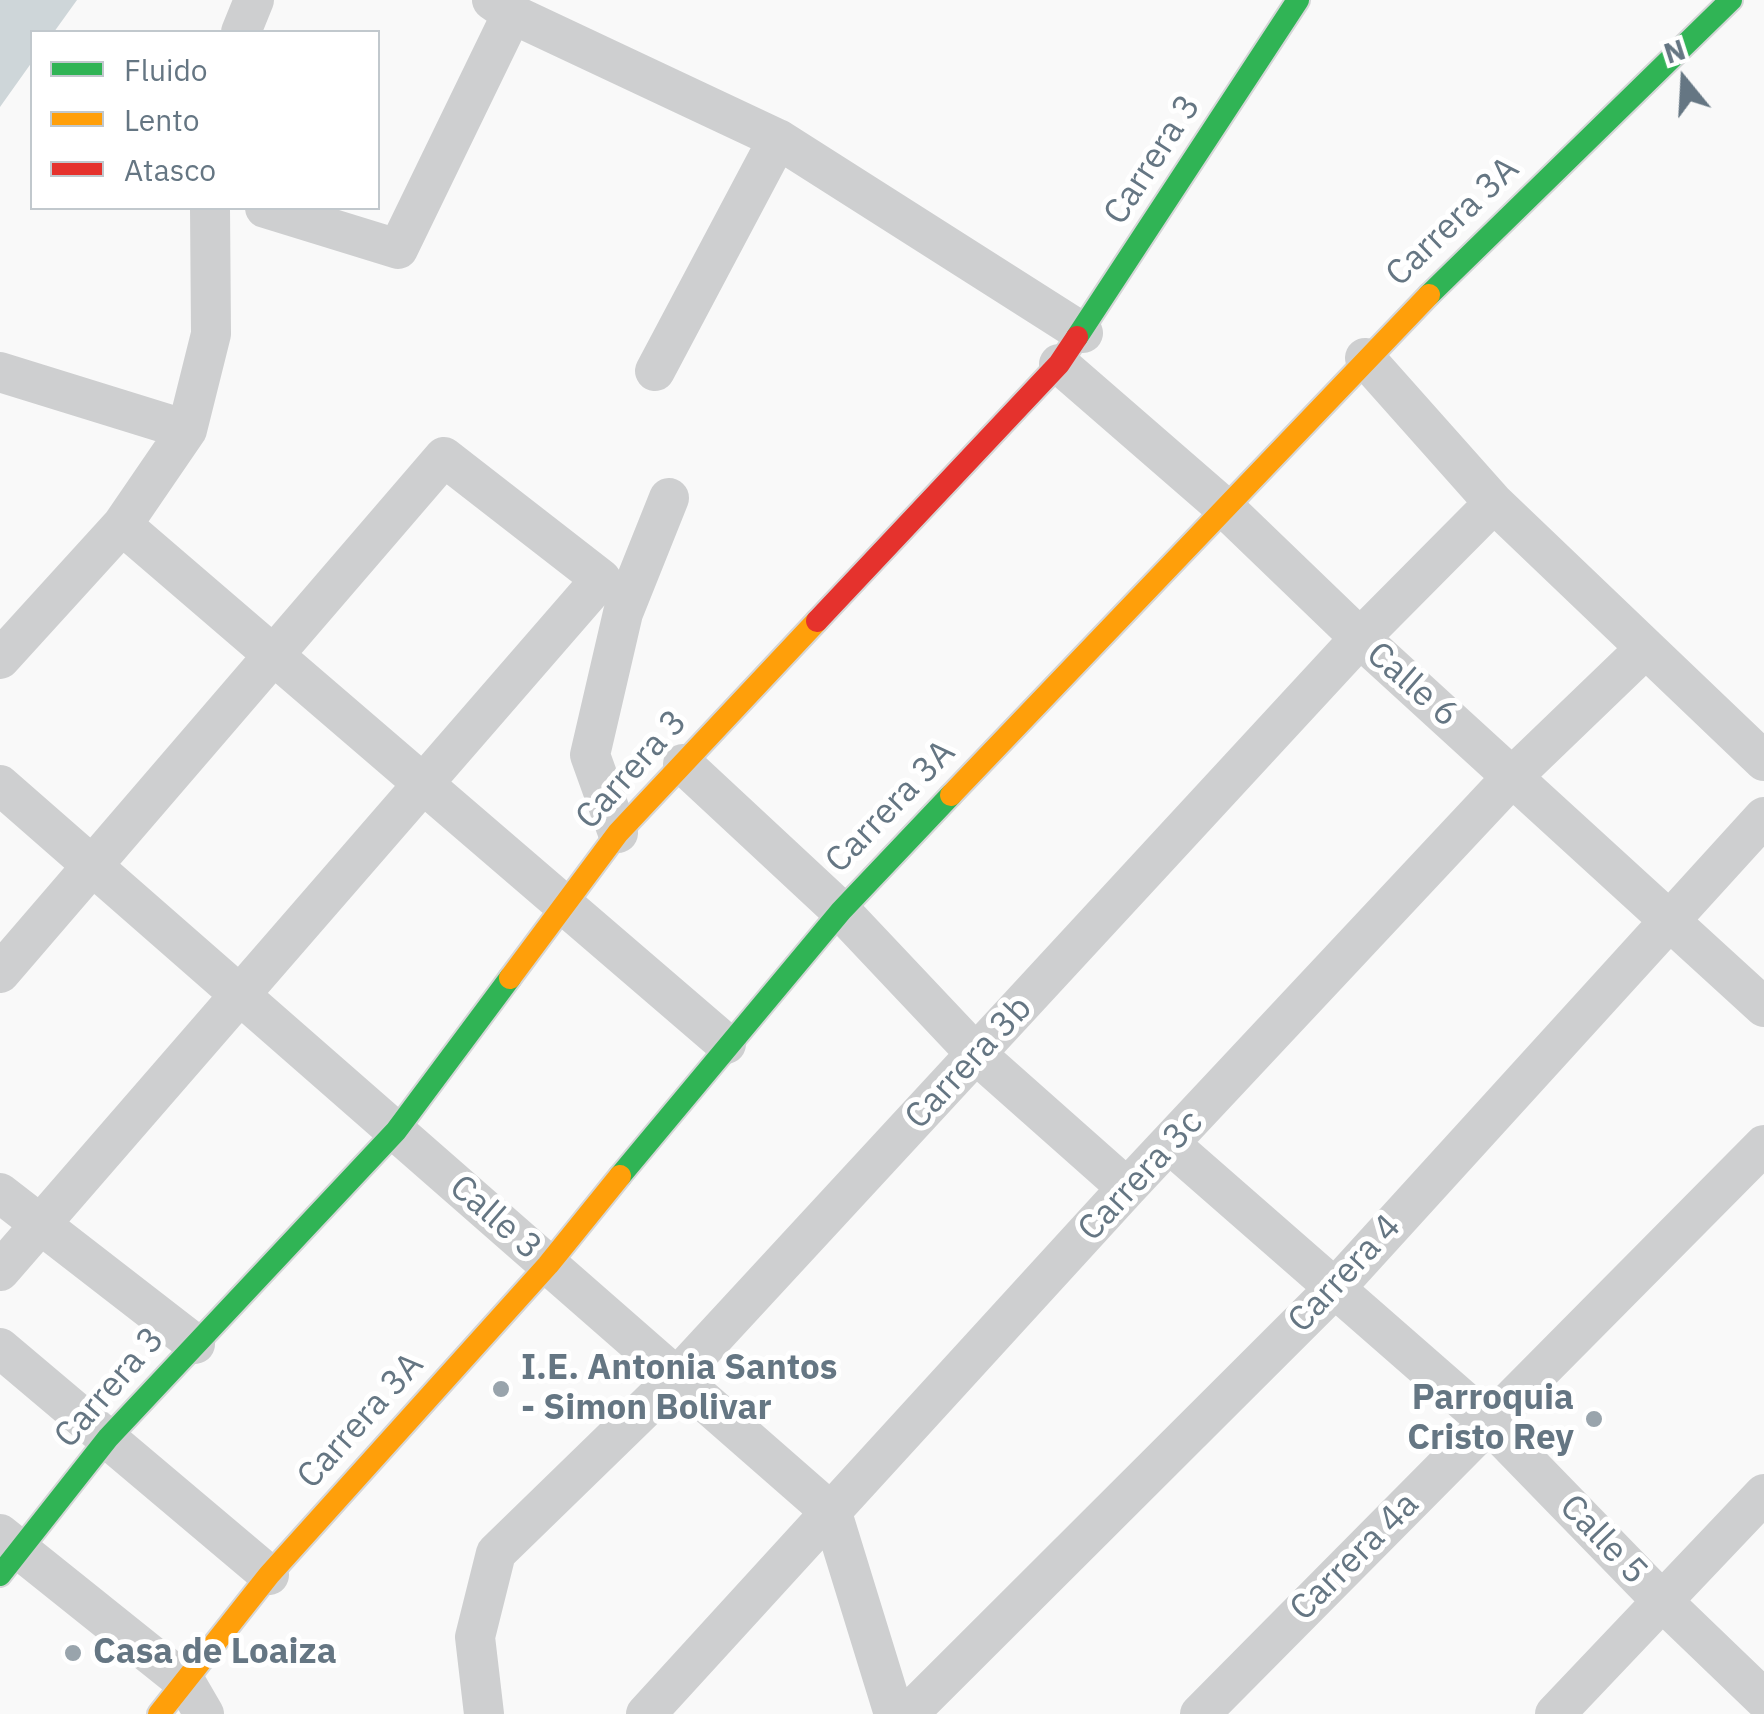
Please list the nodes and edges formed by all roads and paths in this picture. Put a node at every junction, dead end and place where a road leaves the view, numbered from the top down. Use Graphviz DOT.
graph roads {
  1 [pos="254,0"];
  2 [pos="1298,0"];
  3 [pos="1730,0"];
  4 [pos="502,7"];
  5 [pos="242,30"];
  6 [pos="778,139"];
  7 [pos="210,210"];
  8 [pos="271,210"];
  9 [pos="1071,348"];
  10 [pos="1364,358"];
  11 [pos="656,371"];
  12 [pos="0,372"];
  13 [pos="187,430"];
  14 [pos="669,498"];
  15 [pos="1494,504"];
  16 [pos="1226,509"];
  17 [pos="122,525"];
  18 [pos="1360,638"];
  19 [pos="1646,648"];
  20 [pos="272,656"];
  21 [pos="0,659"];
  22 [pos="1764,760"];
  23 [pos="683,764"];
  24 [pos="1514,775"];
  25 [pos="0,785"];
  26 [pos="422,785"];
  27 [pos="1764,817"];
  28 [pos="618,833"];
  29 [pos="92,867"];
  30 [pos="564,905"];
  31 [pos="841,911"];
  32 [pos="1669,920"];
  33 [pos="0,973"];
  34 [pos="239,996"];
  35 [pos="1764,1008"];
  36 [pos="726,1044"];
  37 [pos="977,1055"];
  38 [pos="396,1132"];
  39 [pos="1170,1145"];
  40 [pos="1764,1145"];
  41 [pos="1127,1188"];
  42 [pos="0,1193"];
  43 [pos="40,1224"];
  44 [pos="548,1265"];
  45 [pos="0,1271"];
  46 [pos="1336,1286"];
  47 [pos="195,1344"];
  48 [pos="0,1348"];
  49 [pos="677,1378"];
  50 [pos="1489,1423"];
  51 [pos="108,1438"];
  52 [pos="1764,1494"];
  53 [pos="832,1513"];
  54 [pos="7,1553"];
  55 [pos="269,1576"];
  56 [pos="1662,1602"];
  57 [pos="1764,1698"];
  58 [pos="195,1699"];
  59 [pos="159,1714"];
  60 [pos="484,1714"];
  61 [pos="646,1714"];
  62 [pos="894,1714"];
  63 [pos="908,1714"];
  64 [pos="1200,1714"];
  65 [pos="1555,1714"];
  1 -- 5 [label="street"];
  2 -- 9 [label="street, Carrera 3"];
  3 -- 10 [label="street, Carrera 3A"];
  4 -- 6 [label="street, Calle 6"];
  4 -- 8 [label="street"];
  6 -- 9 [label="street, Calle 6"];
  6 -- 11 [label="street"];
  7 -- 13 [label="street"];
  9 -- 16 [label="street, Calle 6"];
  9 -- 23 [label="street, Carrera 3"];
  10 -- 15 [label="street"];
  10 -- 16 [label="street, Carrera 3A"];
  12 -- 13 [label="street"];
  13 -- 17 [label="street"];
  14 -- 28 [label="street"];
  15 -- 18 [label="street, Carrera 3b"];
  15 -- 19 [label="street"];
  16 -- 18 [label="street, Calle 6"];
  16 -- 31 [label="street, Carrera 3A"];
  17 -- 20 [label="street"];
  17 -- 21 [label="street"];
  18 -- 24 [label="street, Calle 6"];
  18 -- 37 [label="street, Carrera 3b"];
  19 -- 22 [label="street"];
  19 -- 24 [label="street, Carrera 3c"];
  20 -- 26 [label="street"];
  20 -- 26 [label="street"];
  20 -- 29 [label="street"];
  23 -- 28 [label="street, Carrera 3"];
  23 -- 31 [label="street"];
  24 -- 32 [label="street, Calle 6"];
  24 -- 39 [label="street, Carrera 3c"];
  25 -- 29 [label="street, Calle 3"];
  26 -- 30 [label="street"];
  26 -- 34 [label="street"];
  27 -- 32 [label="street, Carrera 4"];
  28 -- 30 [label="street, Carrera 3"];
  29 -- 33 [label="street"];
  29 -- 34 [label="street, Calle 3"];
  30 -- 36 [label="street"];
  30 -- 38 [label="street, Carrera 3"];
  31 -- 36 [label="street, Carrera 3A"];
  31 -- 37 [label="street"];
  32 -- 35 [label="street, Calle 6"];
  32 -- 46 [label="street, Carrera 4"];
  34 -- 38 [label="street, Calle 3"];
  34 -- 43 [label="street"];
  36 -- 44 [label="street, Carrera 3A"];
  37 -- 41 [label="street"];
  37 -- 49 [label="street, Carrera 3b"];
  38 -- 44 [label="street, Calle 3"];
  38 -- 47 [label="street, Carrera 3"];
  39 -- 41 [label="street, Carrera 3c"];
  39 -- 46 [label="street, Calle 5"];
  40 -- 50 [label="street, Carrera 4a"];
  41 -- 53 [label="street, Carrera 3c"];
  42 -- 43 [label="street"];
  43 -- 45 [label="street"];
  43 -- 47 [label="street"];
  44 -- 49 [label="street, Calle 3"];
  44 -- 55 [label="street, Carrera 3A"];
  46 -- 50 [label="street, Calle 5"];
  46 -- 63 [label="street, Carrera 4"];
  47 -- 51 [label="street, Carrera 3"];
  48 -- 51 [label="street"];
  49 -- 53 [label="street, Calle 3"];
  49 -- 60 [label="street, Carrera 3b"];
  50 -- 56 [label="street, Calle 5"];
  50 -- 64 [label="street, Carrera 4a"];
  51 -- 54 [label="street, Carrera 3"];
  51 -- 55 [label="street"];
  52 -- 56 [label="street"];
  53 -- 61 [label="street, Carrera 3c"];
  53 -- 62 [label="street"];
  54 -- 58 [label="street"];
  55 -- 58 [label="street, Carrera 3A"];
  56 -- 57 [label="street, Calle 5"];
  56 -- 65 [label="street"];
  58 -- 59 [label="street, Carrera 3A"];
}
